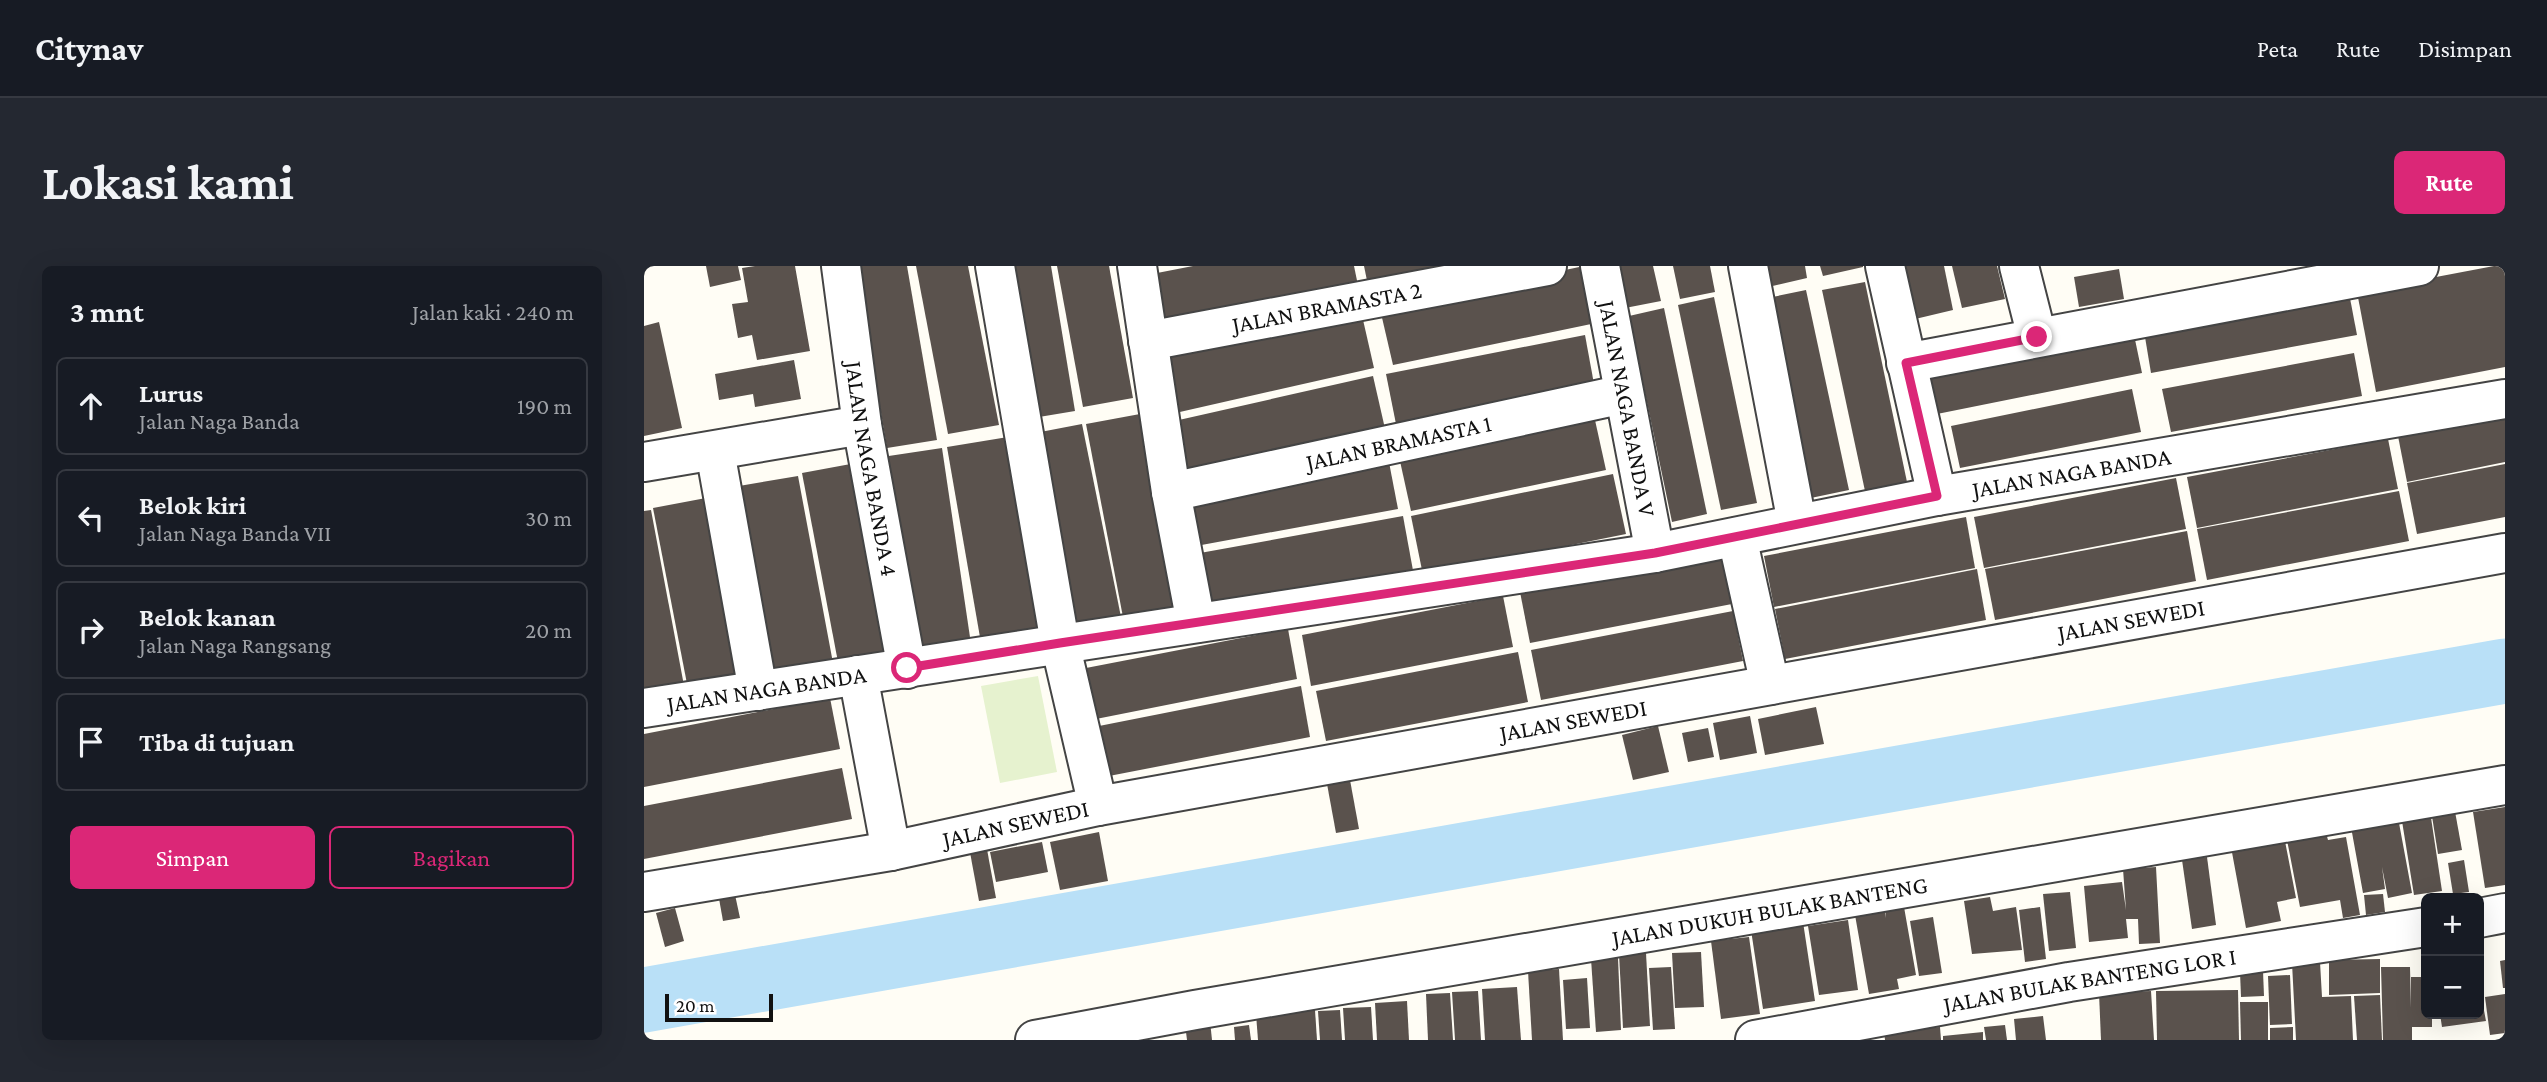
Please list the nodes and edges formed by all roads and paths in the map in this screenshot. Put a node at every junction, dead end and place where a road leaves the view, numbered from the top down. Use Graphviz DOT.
graph roads {
  1 [pos="841,266"];
  2 [pos="995,266"];
  3 [pos="1137,266"];
  4 [pos="1547,266"];
  5 [pos="1600,266"];
  6 [pos="1748,266"];
  7 [pos="1885,266"];
  8 [pos="2019,266"];
  9 [pos="2419,266"];
  10 [pos="2037,337"];
  11 [pos="1148,341"];
  12 [pos="1906,363"];
  13 [pos="1624,394"];
  14 [pos="2505,399"];
  15 [pos="862,425"];
  16 [pos="715,451"];
  17 [pos="644,462"];
  18 [pos="1171,492"];
  19 [pos="1937,496"];
  20 [pos="1797,523"];
  21 [pos="1737,537"];
  22 [pos="1655,553"];
  23 [pos="2505,553"];
  24 [pos="1196,623"];
  25 [pos="1060,643"];
  26 [pos="907,668"];
  27 [pos="858,675"];
  28 [pos="1770,685"];
  29 [pos="758,691"];
  30 [pos="644,708"];
  31 [pos="2505,785"];
  32 [pos="1098,806"];
  33 [pos="891,851"];
  34 [pos="644,892"];
  35 [pos="2505,913"];
  36 [pos="2484,917"];
  37 [pos="2421,928"];
  38 [pos="1035,1040"];
  39 [pos="1755,1040"];
  1 -- 15 [label="street, JALAN NAGA BANDA 4"];
  2 -- 25 [label="street"];
  3 -- 11 [label="street"];
  4 -- 11 [label="street, JALAN BRAMASTA 2"];
  5 -- 13 [label="street, JALAN NAGA BANDA V"];
  6 -- 20 [label="street"];
  7 -- 12 [label="street"];
  8 -- 10 [label="street"];
  9 -- 10 [label="street"];
  10 -- 12 [label="street"];
  11 -- 18 [label="street"];
  12 -- 19 [label="street"];
  13 -- 18 [label="street, JALAN BRAMASTA 1"];
  13 -- 22 [label="street, JALAN NAGA BANDA V"];
  14 -- 19 [label="street, JALAN NAGA BANDA"];
  15 -- 16 [label="street"];
  15 -- 26 [label="street, JALAN NAGA BANDA 4"];
  16 -- 17 [label="street"];
  16 -- 29 [label="street"];
  18 -- 24 [label="street"];
  19 -- 20 [label="street, JALAN NAGA BANDA"];
  20 -- 21 [label="street, JALAN NAGA BANDA"];
  21 -- 22 [label="street, JALAN NAGA BANDA"];
  21 -- 28 [label="street"];
  22 -- 24 [label="street, JALAN NAGA BANDA"];
  23 -- 28 [label="street, JALAN SEWEDI"];
  24 -- 25 [label="street, JALAN NAGA BANDA"];
  25 -- 26 [label="street, JALAN NAGA BANDA"];
  25 -- 32 [label="street"];
  26 -- 27 [label="street, JALAN NAGA BANDA"];
  27 -- 29 [label="street, JALAN NAGA BANDA"];
  27 -- 33 [label="street"];
  28 -- 32 [label="street, JALAN SEWEDI"];
  29 -- 30 [label="street, JALAN NAGA BANDA"];
  31 -- 38 [label="street, JALAN DUKUH BULAK BANTENG"];
  32 -- 33 [label="street, JALAN SEWEDI"];
  33 -- 34 [label="street, JALAN SEWEDI"];
  35 -- 36 [label="street"];
  37 -- 39 [label="street, JALAN BULAK BANTENG LOR I"];
}
